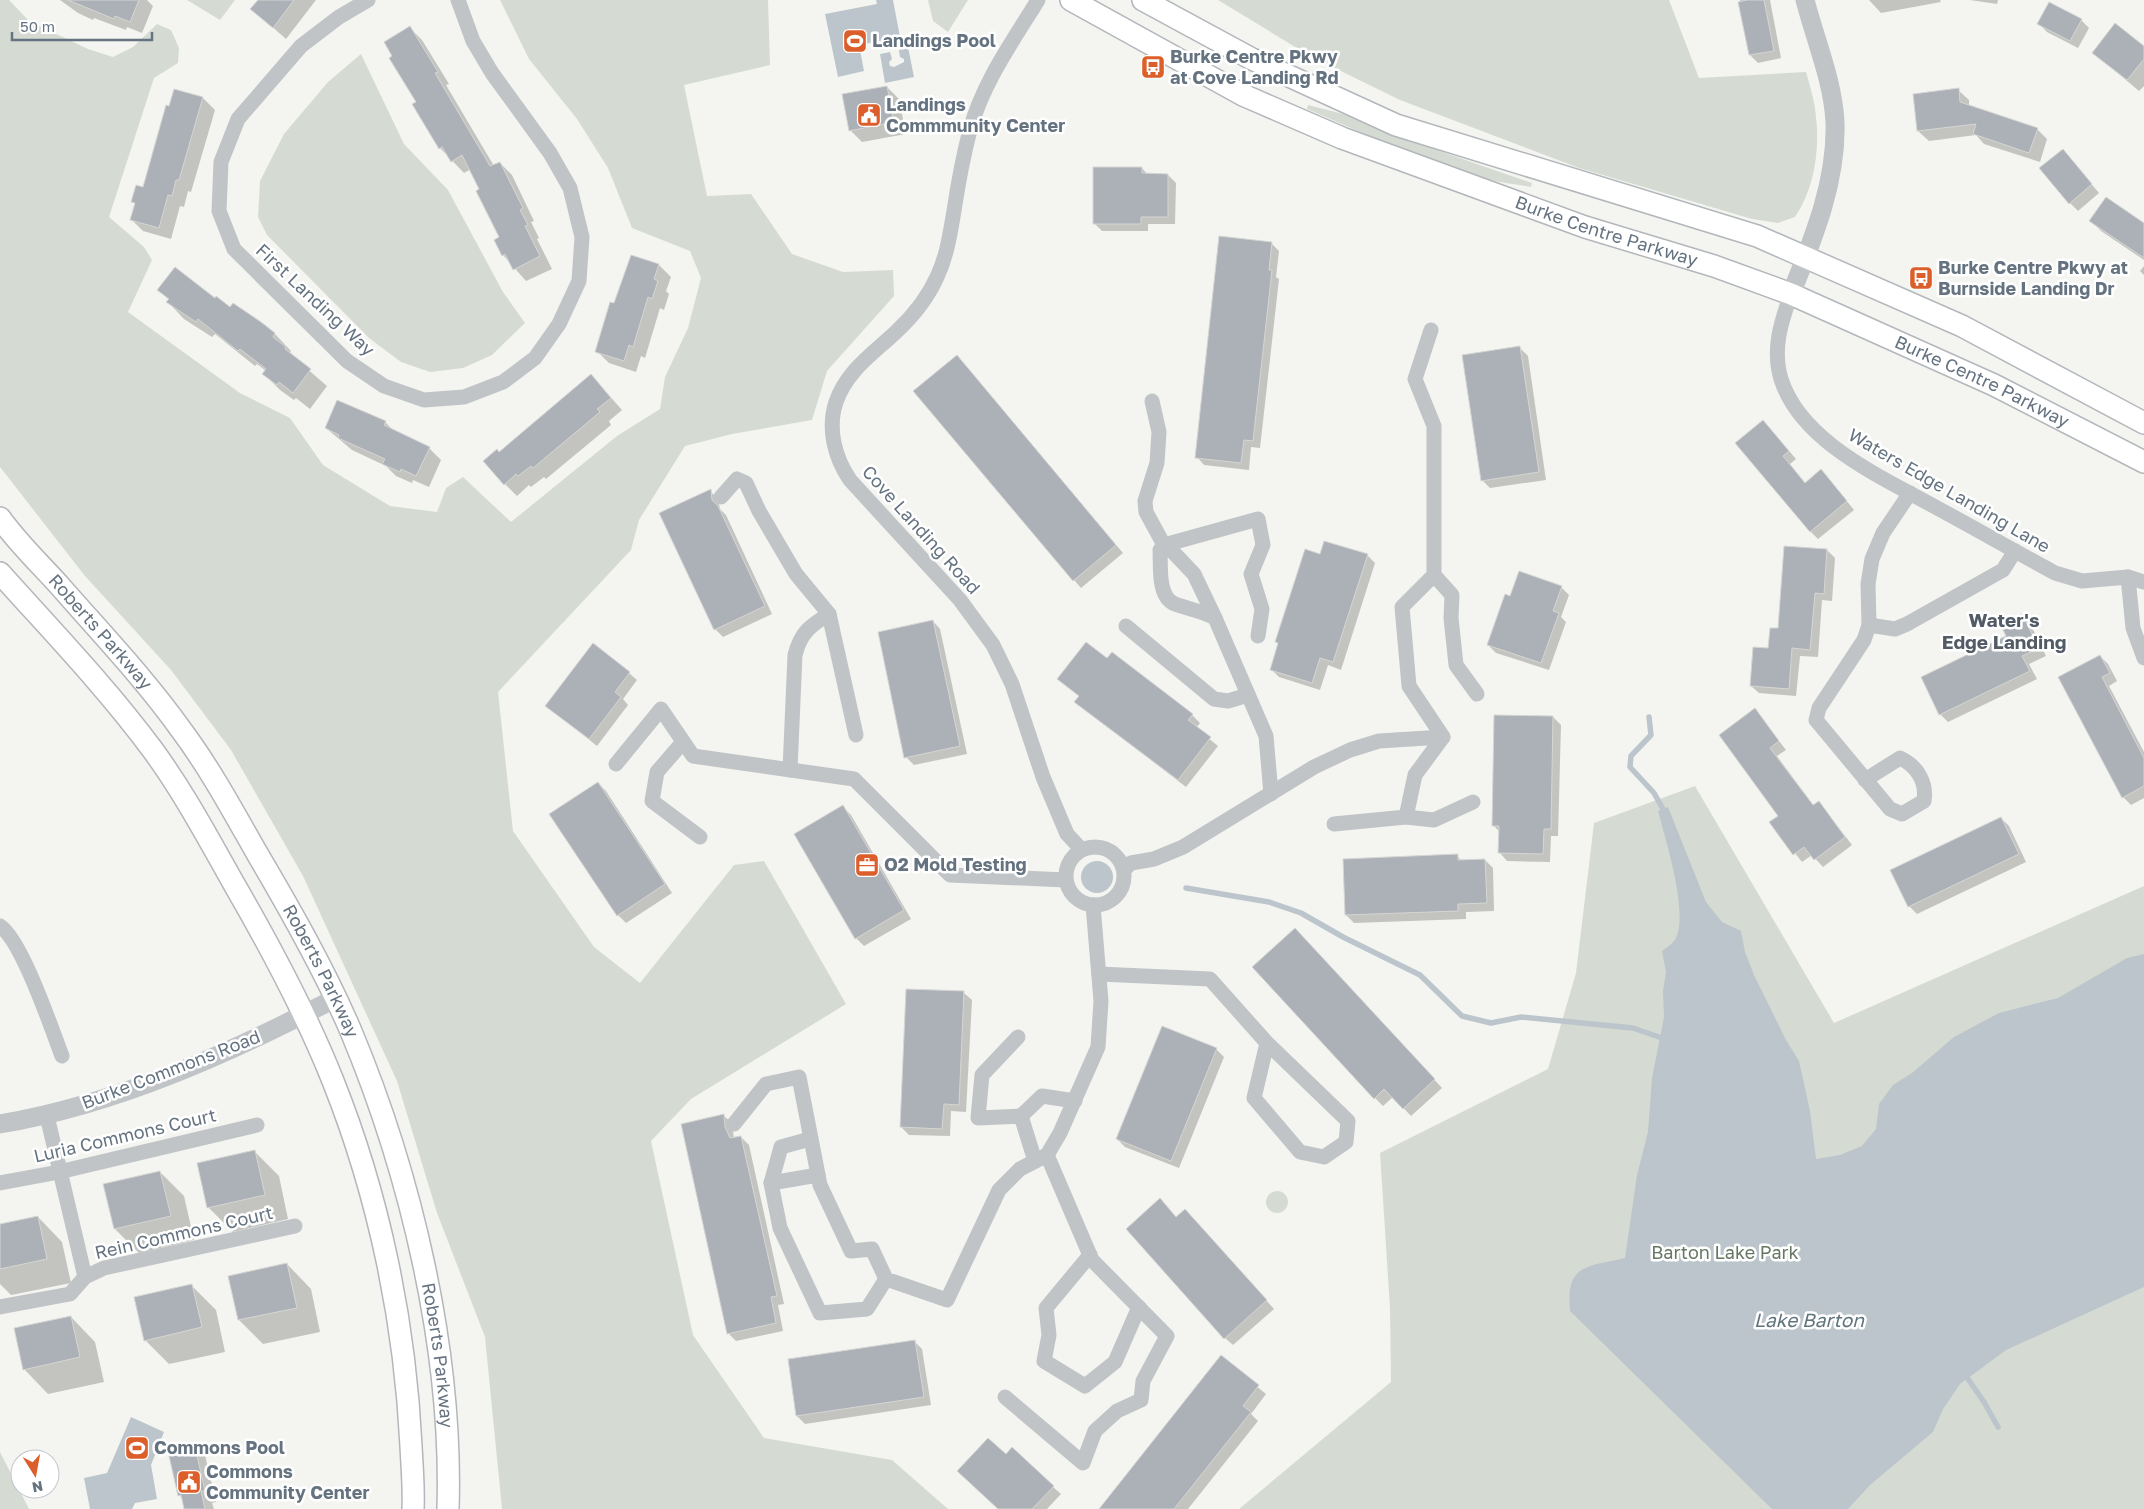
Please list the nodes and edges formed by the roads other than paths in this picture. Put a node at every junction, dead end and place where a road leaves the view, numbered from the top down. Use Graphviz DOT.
graph roads {
  1 [pos="368,0"];
  2 [pos="458,0"];
  3 [pos="1038,0"];
  4 [pos="1070,0"];
  5 [pos="1143,0"];
  6 [pos="1805,0"];
  7 [pos="1805,259"];
  8 [pos="1791,294"];
  9 [pos="1431,330"];
  10 [pos="1152,401"];
  11 [pos="2144,423"];
  12 [pos="2144,462"];
  13 [pos="1910,493"];
  14 [pos="721,497"];
  15 [pos="0,518"];
  16 [pos="1164,545"];
  17 [pos="2015,551"];
  18 [pos="0,573"];
  19 [pos="1434,575"];
  20 [pos="2128,577"];
  21 [pos="2144,582"];
  22 [pos="829,614"];
  23 [pos="1215,618"];
  24 [pos="1869,625"];
  25 [pos="1126,626"];
  26 [pos="1258,636"];
  27 [pos="2144,658"];
  28 [pos="1477,694"];
  29 [pos="1248,695"];
  30 [pos="856,735"];
  31 [pos="1443,738"];
  32 [pos="683,742"];
  33 [pos="616,764"];
  34 [pos="790,770"];
  35 [pos="1865,780"];
  36 [pos="1271,794"];
  37 [pos="1473,802"];
  38 [pos="1406,818"];
  39 [pos="1334,824"];
  40 [pos="700,837"];
  41 [pos="1081,849"];
  42 [pos="1124,870"];
  43 [pos="1066,880"];
  44 [pos="1092,905"];
  45 [pos="0,926"];
  46 [pos="1099,974"];
  47 [pos="336,998"];
  48 [pos="304,1015"];
  49 [pos="1018,1036"];
  50 [pos="1267,1044"];
  51 [pos="62,1056"];
  52 [pos="1076,1101"];
  53 [pos="47,1116"];
  54 [pos="1021,1116"];
  55 [pos="0,1124"];
  56 [pos="734,1124"];
  57 [pos="257,1125"];
  58 [pos="810,1139"];
  59 [pos="1041,1158"];
  60 [pos="59,1172"];
  61 [pos="818,1175"];
  62 [pos="0,1183"];
  63 [pos="771,1183"];
  64 [pos="295,1226"];
  65 [pos="1090,1254"];
  66 [pos="86,1277"];
  67 [pos="886,1279"];
  68 [pos="0,1307"];
  69 [pos="1139,1307"];
  70 [pos="1005,1397"];
  71 [pos="413,1509"];
  72 [pos="448,1509"];
  1 -- 2 [label="street, First Landing Way"];
  3 -- 41 [label="street, Cove Landing Road"];
  4 -- 8 [label="main road, Burke Centre Parkway"];
  5 -- 7 [label="main road, Burke Centre Parkway"];
  6 -- 7 [label="street"];
  7 -- 8 [label="street"];
  7 -- 11 [label="main road, Burke Centre Parkway"];
  8 -- 12 [label="main road, Burke Centre Parkway"];
  8 -- 13 [label="street, Waters Edge Landing Lane"];
  9 -- 19 [label="street"];
  10 -- 16 [label="street"];
  13 -- 17 [label="street, Waters Edge Landing Lane"];
  13 -- 24 [label="street"];
  14 -- 22 [label="street"];
  15 -- 47 [label="main road, Roberts Parkway"];
  16 -- 23 [label="street"];
  16 -- 23 [label="street"];
  16 -- 26 [label="street"];
  17 -- 20 [label="street, Waters Edge Landing Lane"];
  17 -- 24 [label="street"];
  18 -- 48 [label="main road, Roberts Parkway"];
  19 -- 28 [label="street"];
  19 -- 31 [label="street"];
  20 -- 21 [label="street, Waters Edge Landing Lane"];
  20 -- 27 [label="street"];
  22 -- 30 [label="street"];
  22 -- 34 [label="street"];
  23 -- 29 [label="street"];
  24 -- 35 [label="street"];
  25 -- 29 [label="street"];
  29 -- 36 [label="street"];
  31 -- 36 [label="street"];
  31 -- 38 [label="street"];
  32 -- 33 [label="street"];
  32 -- 34 [label="street"];
  32 -- 40 [label="street"];
  34 -- 43 [label="street"];
  36 -- 42 [label="street"];
  37 -- 38 [label="street"];
  38 -- 39 [label="street"];
  41 -- 42 [label="street"];
  41 -- 43 [label="street"];
  42 -- 44 [label="street"];
  43 -- 44 [label="street"];
  44 -- 46 [label="street"];
  45 -- 51 [label="street"];
  46 -- 50 [label="street"];
  46 -- 52 [label="street"];
  47 -- 48 [label="street, Burke Commons Road"];
  47 -- 72 [label="main road, Roberts Parkway"];
  48 -- 53 [label="street, Burke Commons Road"];
  48 -- 71 [label="main road, Roberts Parkway"];
  49 -- 54 [label="street"];
  50 -- 50 [label="street"];
  52 -- 54 [label="street"];
  52 -- 59 [label="street"];
  53 -- 55 [label="street, Burke Commons Road"];
  53 -- 60 [label="street"];
  54 -- 59 [label="street"];
  56 -- 58 [label="street"];
  57 -- 60 [label="street, Luria Commons Court"];
  58 -- 61 [label="street"];
  58 -- 63 [label="street"];
  59 -- 65 [label="street"];
  59 -- 67 [label="street"];
  60 -- 62 [label="street, Luria Commons Court"];
  60 -- 66 [label="street"];
  61 -- 63 [label="street"];
  61 -- 67 [label="street"];
  63 -- 67 [label="street"];
  64 -- 66 [label="street, Rein Commons Court"];
  65 -- 69 [label="street"];
  65 -- 69 [label="street"];
  66 -- 68 [label="street, Rein Commons Court"];
  69 -- 70 [label="street"];
}
